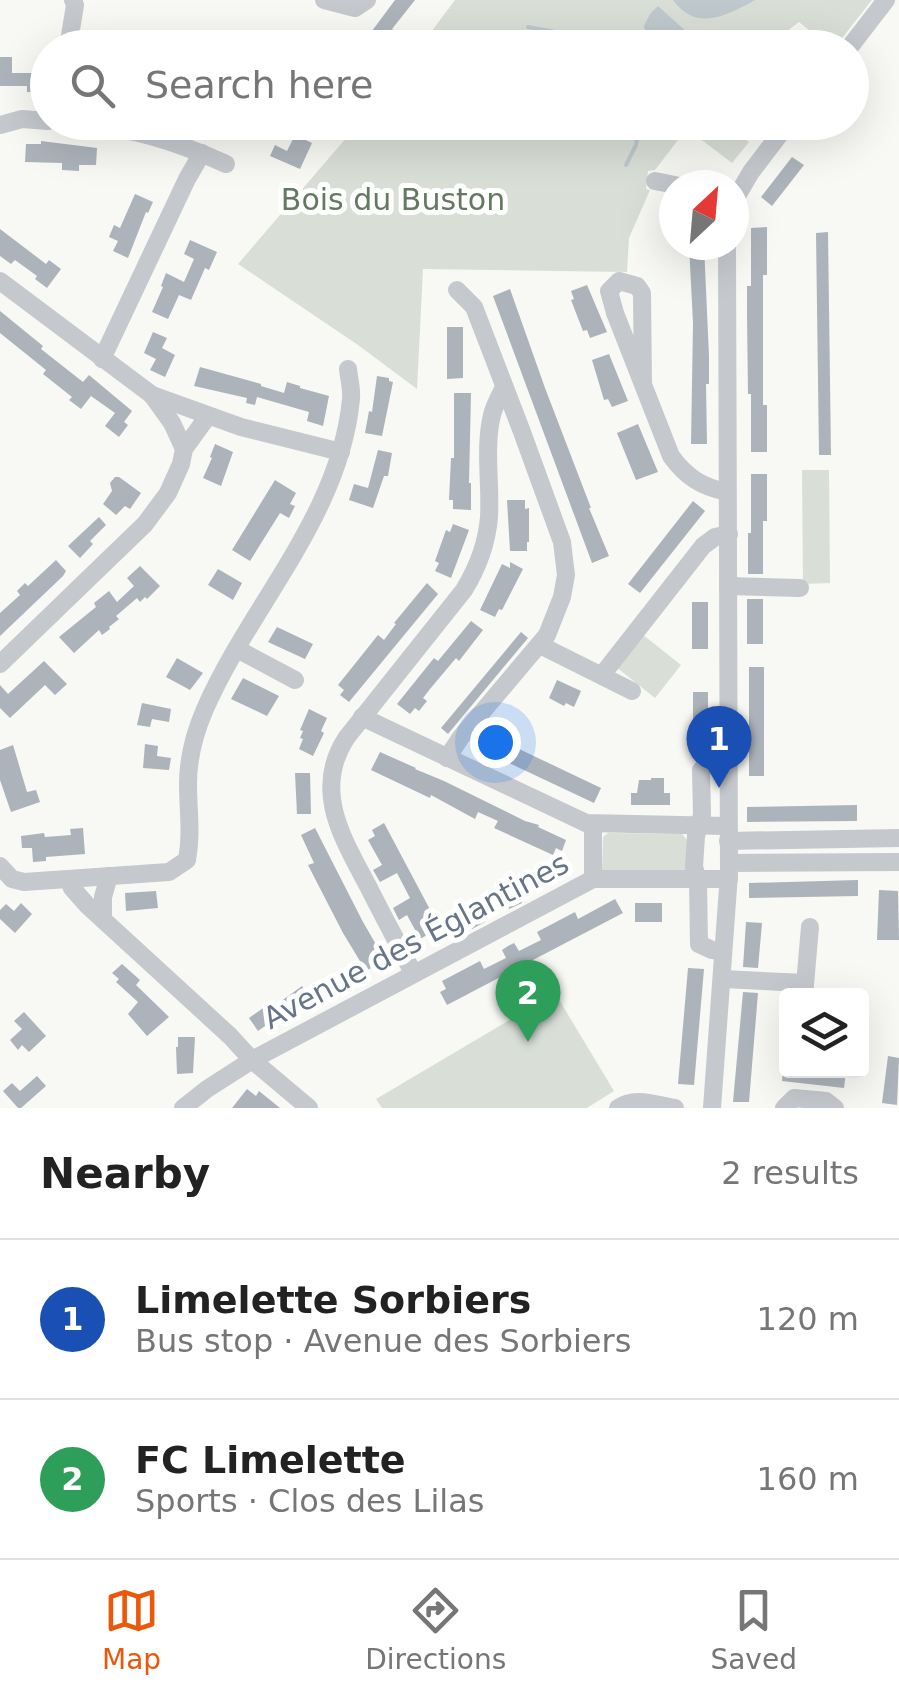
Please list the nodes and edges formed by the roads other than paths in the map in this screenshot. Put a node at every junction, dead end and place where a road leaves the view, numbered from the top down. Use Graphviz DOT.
graph roads {
  1 [pos="73,0"];
  2 [pos="324,0"];
  3 [pos="367,0"];
  4 [pos="886,0"];
  5 [pos="71,30"];
  6 [pos="862,30"];
  7 [pos="30,119"];
  8 [pos="0,125"];
  9 [pos="165,140"];
  10 [pos="775,140"];
  11 [pos="202,153"];
  12 [pos="226,164"];
  13 [pos="749,175"];
  14 [pos="655,181"];
  15 [pos="659,182"];
  16 [pos="728,260"];
  17 [pos="0,281"];
  18 [pos="456,290"];
  19 [pos="102,359"];
  20 [pos="348,368"];
  21 [pos="644,385"];
  22 [pos="504,387"];
  23 [pos="152,395"];
  24 [pos="208,416"];
  25 [pos="184,449"];
  26 [pos="341,452"];
  27 [pos="727,492"];
  28 [pos="729,534"];
  29 [pos="728,586"];
  30 [pos="800,588"];
  31 [pos="540,645"];
  32 [pos="237,648"];
  33 [pos="0,664"];
  34 [pos="602,674"];
  35 [pos="295,680"];
  36 [pos="632,691"];
  37 [pos="362,718"];
  38 [pos="728,754"];
  39 [pos="447,758"];
  40 [pos="593,824"];
  41 [pos="700,824"];
  42 [pos="728,834"];
  43 [pos="899,838"];
  44 [pos="899,862"];
  45 [pos="0,866"];
  46 [pos="728,871"];
  47 [pos="109,876"];
  48 [pos="593,879"];
  49 [pos="698,879"];
  50 [pos="69,880"];
  51 [pos="103,917"];
  52 [pos="810,927"];
  53 [pos="723,950"];
  54 [pos="413,973"];
  55 [pos="723,979"];
  56 [pos="797,988"];
  57 [pos="805,988"];
  58 [pos="252,1060"];
  59 [pos="183,1108"];
  60 [pos="308,1108"];
  61 [pos="618,1108"];
  62 [pos="675,1108"];
  63 [pos="712,1108"];
  64 [pos="784,1108"];
  65 [pos="835,1108"];
  1 -- 5 [label="street"];
  2 -- 3 [label="street"];
  4 -- 6 [label="street"];
  7 -- 8 [label="street"];
  9 -- 11 [label="street"];
  10 -- 13 [label="street"];
  11 -- 12 [label="street"];
  11 -- 19 [label="street"];
  14 -- 15 [label="street"];
  16 -- 27 [label="street"];
  17 -- 19 [label="street"];
  18 -- 22 [label="street"];
  19 -- 23 [label="street"];
  20 -- 26 [label="street"];
  21 -- 21 [label="street"];
  21 -- 27 [label="street"];
  22 -- 31 [label="street"];
  22 -- 37 [label="street"];
  23 -- 24 [label="street"];
  23 -- 25 [label="street"];
  24 -- 25 [label="street"];
  24 -- 26 [label="street"];
  25 -- 33 [label="street"];
  26 -- 32 [label="street"];
  27 -- 28 [label="street"];
  28 -- 29 [label="street"];
  28 -- 34 [label="street"];
  29 -- 30 [label="street"];
  29 -- 38 [label="street"];
  31 -- 34 [label="street"];
  31 -- 39 [label="street"];
  32 -- 35 [label="street"];
  32 -- 47 [label="street"];
  34 -- 36 [label="street"];
  37 -- 39 [label="street"];
  37 -- 54 [label="street"];
  38 -- 41 [label="street"];
  38 -- 42 [label="street"];
  39 -- 40 [label="street"];
  40 -- 41 [label="street"];
  40 -- 48 [label="street"];
  41 -- 42 [label="street"];
  41 -- 49 [label="street"];
  42 -- 43 [label="street"];
  42 -- 46 [label="street"];
  44 -- 46 [label="street, Avenue des Églantines"];
  45 -- 50 [label="street"];
  46 -- 49 [label="street, Avenue des Églantines"];
  46 -- 53 [label="street"];
  47 -- 50 [label="street"];
  47 -- 51 [label="street"];
  48 -- 49 [label="street, Avenue des Églantines"];
  48 -- 54 [label="street, Avenue des Églantines"];
  49 -- 53 [label="street"];
  50 -- 51 [label="street"];
  51 -- 58 [label="street"];
  52 -- 57 [label="street"];
  53 -- 55 [label="street"];
  54 -- 58 [label="street, Avenue des Églantines"];
  55 -- 56 [label="street"];
  55 -- 63 [label="street"];
  58 -- 59 [label="street, Avenue des Églantines"];
  58 -- 60 [label="street"];
  61 -- 62 [label="street"];
  64 -- 65 [label="street"];
}
